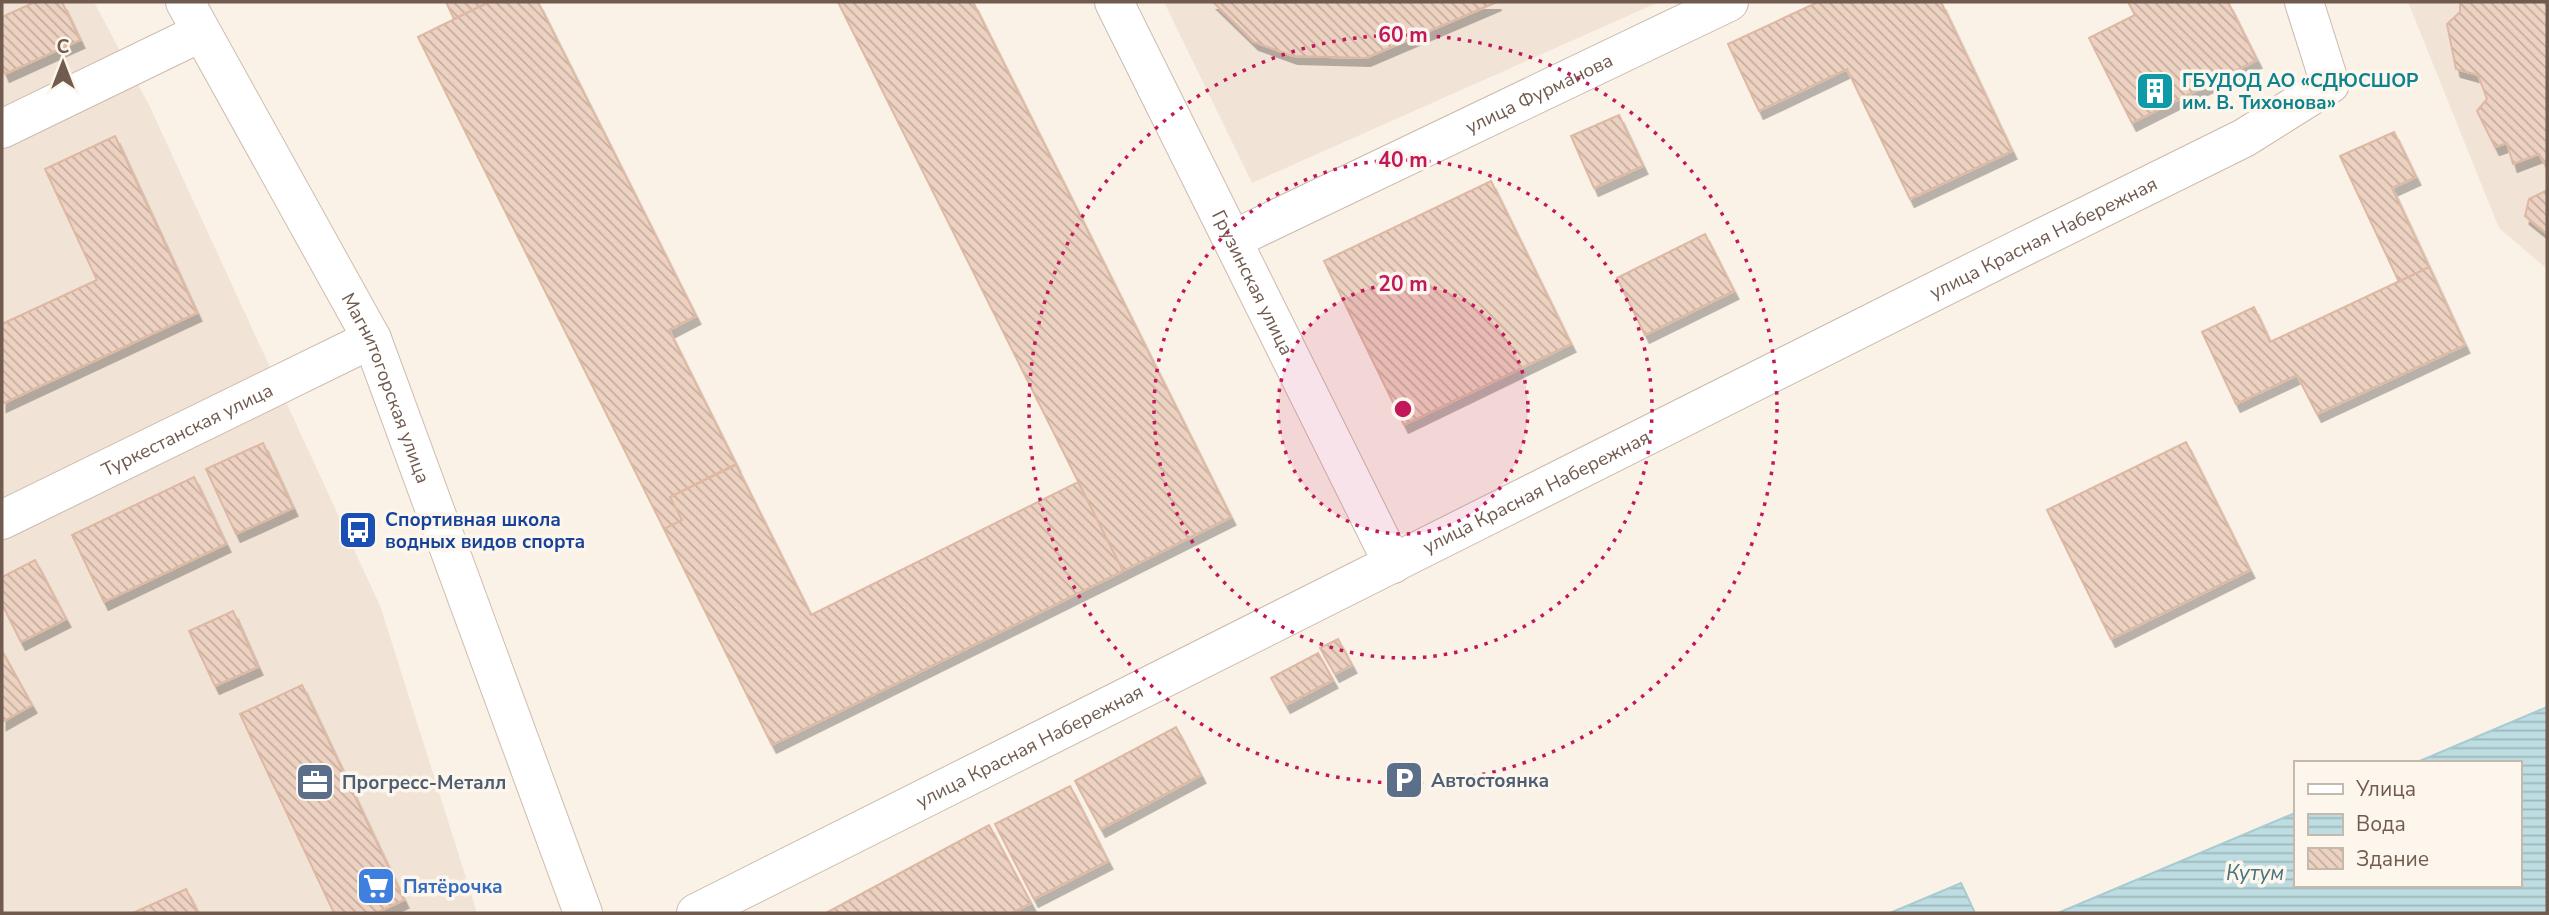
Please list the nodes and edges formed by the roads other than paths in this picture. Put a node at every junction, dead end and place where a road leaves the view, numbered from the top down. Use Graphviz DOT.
graph roads {
  1 [pos="1114,2"];
  2 [pos="1730,2"];
  3 [pos="2304,2"];
  4 [pos="2322,2"];
  5 [pos="192,18"];
  6 [pos="2318,40"];
  7 [pos="2,129"];
  8 [pos="1234,239"];
  9 [pos="372,338"];
  10 [pos="2,520"];
  11 [pos="1393,564"];
  12 [pos="583,913"];
  13 [pos="696,913"];
  1 -- 8 [label="street, Грузинская улица"];
  2 -- 8 [label="street, улица Фурманова"];
  3 -- 6 [label="street"];
  4 -- 6 [label="street"];
  5 -- 7 [label="street"];
  5 -- 9 [label="street, Магнитогорская улица"];
  6 -- 11 [label="street, улица Красная Набережная"];
  8 -- 11 [label="street, Грузинская улица"];
  9 -- 10 [label="street, Туркестанская улица"];
  9 -- 12 [label="street, Магнитогорская улица"];
  11 -- 13 [label="street, улица Красная Набережная"];
}
